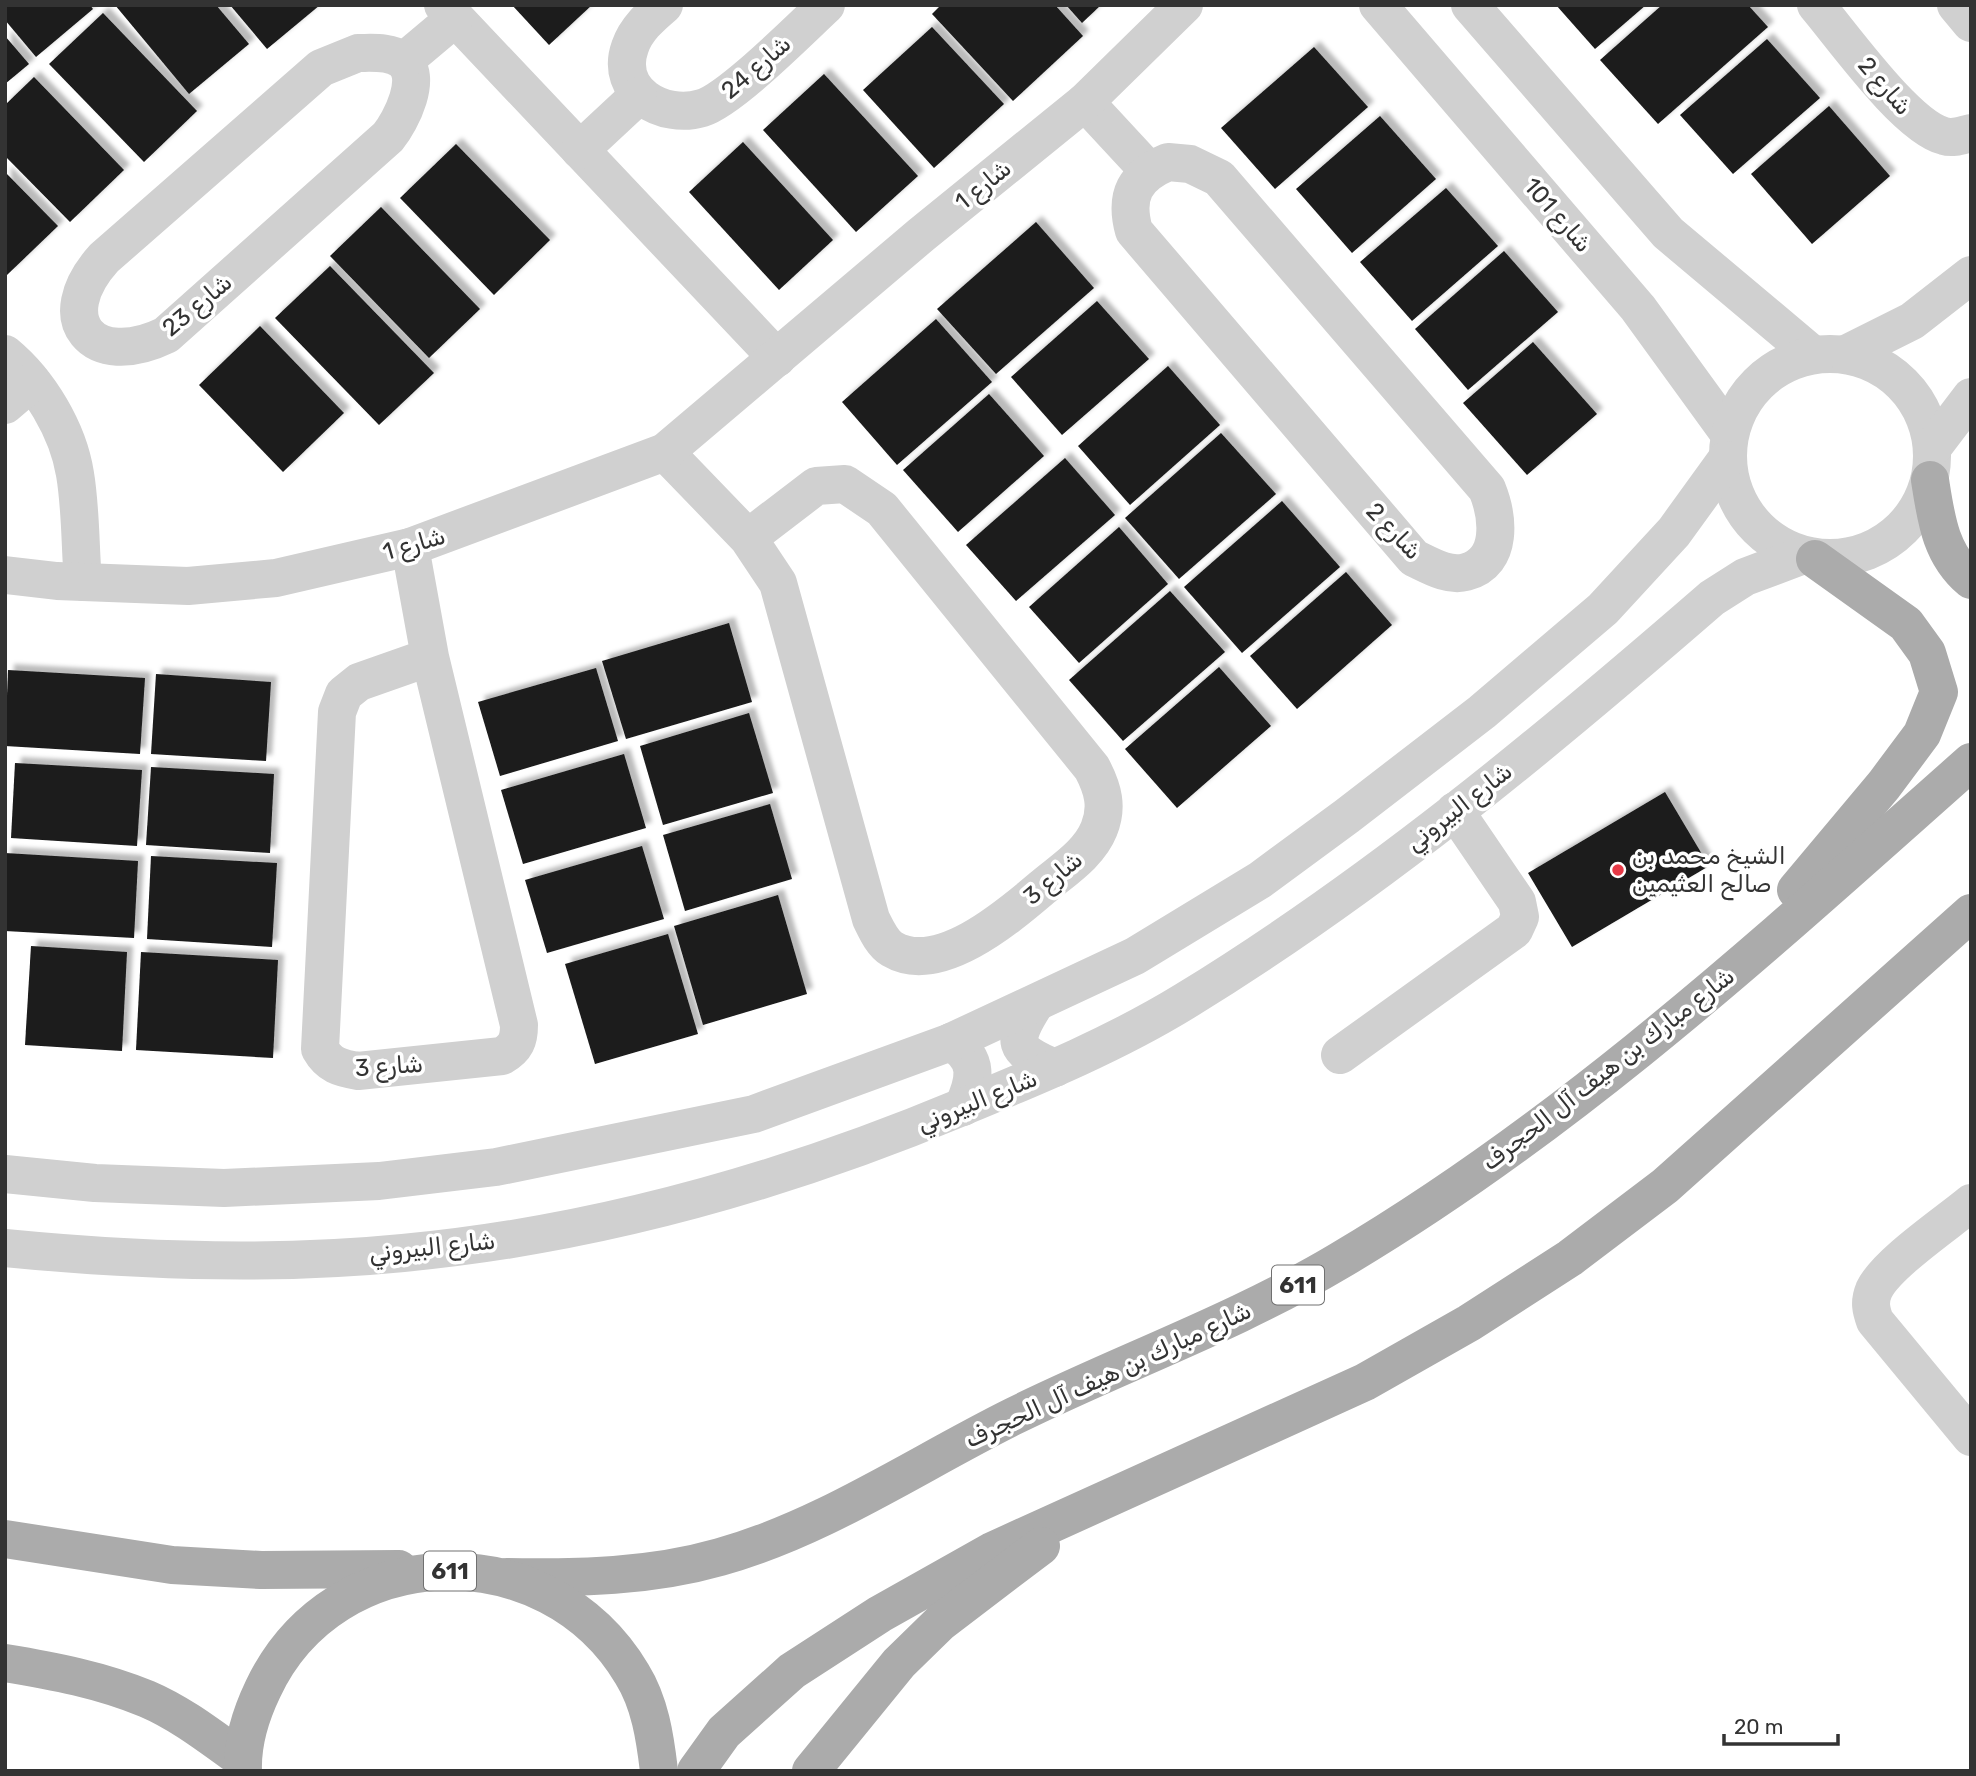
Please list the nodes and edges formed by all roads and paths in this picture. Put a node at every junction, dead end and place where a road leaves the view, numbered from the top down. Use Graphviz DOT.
graph roads {
  1 [pos="664,5"];
  2 [pos="826,5"];
  3 [pos="1184,5"];
  4 [pos="1378,5"];
  5 [pos="1470,5"];
  6 [pos="1816,5"];
  7 [pos="1956,5"];
  8 [pos="449,12"];
  9 [pos="1971,23"];
  10 [pos="404,61"];
  11 [pos="638,96"];
  12 [pos="1085,102"];
  13 [pos="1971,133"];
  14 [pos="580,150"];
  15 [pos="1148,170"];
  16 [pos="1971,275"];
  17 [pos="5,354"];
  18 [pos="1829,354"];
  19 [pos="777,358"];
  20 [pos="19,394"];
  21 [pos="1971,397"];
  22 [pos="1727,446"];
  23 [pos="665,452"];
  24 [pos="1932,464"];
  25 [pos="748,538"];
  26 [pos="410,548"];
  27 [pos="1808,557"];
  28 [pos="5,575"];
  29 [pos="1971,580"];
  30 [pos="83,582"];
  31 [pos="430,657"];
  32 [pos="1971,762"];
  33 [pos="1455,810"];
  34 [pos="1971,913"];
  35 [pos="1714,989"];
  36 [pos="1035,1004"];
  37 [pos="951,1042"];
  38 [pos="1340,1055"];
  39 [pos="1055,1068"];
  40 [pos="963,1107"];
  41 [pos="5,1174"];
  42 [pos="1971,1203"];
  43 [pos="5,1248"];
  44 [pos="1971,1437"];
  45 [pos="1093,1505"];
  46 [pos="5,1539"];
  47 [pos="436,1570"];
  48 [pos="507,1577"];
  49 [pos="5,1663"];
  50 [pos="243,1765"];
  51 [pos="659,1771"];
  52 [pos="696,1771"];
  53 [pos="811,1771"];
  1 -- 11 [label="street"];
  2 -- 11 [label="street, شارع 24"];
  3 -- 12 [label="street, شارع 1"];
  4 -- 22 [label="street, شارع 101"];
  5 -- 18 [label="street"];
  6 -- 13 [label="street, شارع 2"];
  7 -- 9 [label="street"];
  8 -- 10 [label="street"];
  8 -- 14 [label="street"];
  10 -- 10 [label="street, شارع 23"];
  11 -- 14 [label="street"];
  12 -- 15 [label="street"];
  12 -- 19 [label="street, شارع 1"];
  14 -- 19 [label="street"];
  15 -- 15 [label="street, شارع 2"];
  16 -- 18 [label="street"];
  17 -- 20 [label="street"];
  18 -- 22 [label="street"];
  18 -- 24 [label="street"];
  19 -- 23 [label="street, شارع 1"];
  20 -- 30 [label="street"];
  21 -- 24 [label="street"];
  22 -- 27 [label="street"];
  22 -- 36 [label="street"];
  23 -- 25 [label="street, شارع 3"];
  23 -- 26 [label="street, شارع 1"];
  24 -- 27 [label="street"];
  24 -- 29 [label="main road"];
  25 -- 25 [label="street, شارع 3"];
  26 -- 30 [label="street, شارع 1"];
  26 -- 31 [label="street, شارع 3"];
  27 -- 33 [label="street, شارع البيروني"];
  27 -- 35 [label="main road"];
  28 -- 30 [label="street, شارع 1"];
  31 -- 31 [label="street, شارع 3"];
  32 -- 35 [label="main road, شارع مبارك بن هيف آل الحجرف / 611"];
  33 -- 38 [label="street"];
  33 -- 39 [label="street, شارع البيروني"];
  34 -- 45 [label="main road"];
  35 -- 48 [label="main road, شارع مبارك بن هيف آل الحجرف / 611"];
  36 -- 37 [label="street"];
  36 -- 39 [label="street"];
  37 -- 40 [label="street"];
  37 -- 41 [label="street"];
  39 -- 40 [label="street, شارع البيروني"];
  40 -- 43 [label="street, شارع البيروني"];
  42 -- 44 [label="street"];
  45 -- 52 [label="main road"];
  45 -- 53 [label="main road"];
  46 -- 47 [label="main road, 611"];
  47 -- 48 [label="main road, 611"];
  47 -- 50 [label="main road, 611"];
  48 -- 51 [label="main road, 611"];
  49 -- 50 [label="main road, 611"];
}
